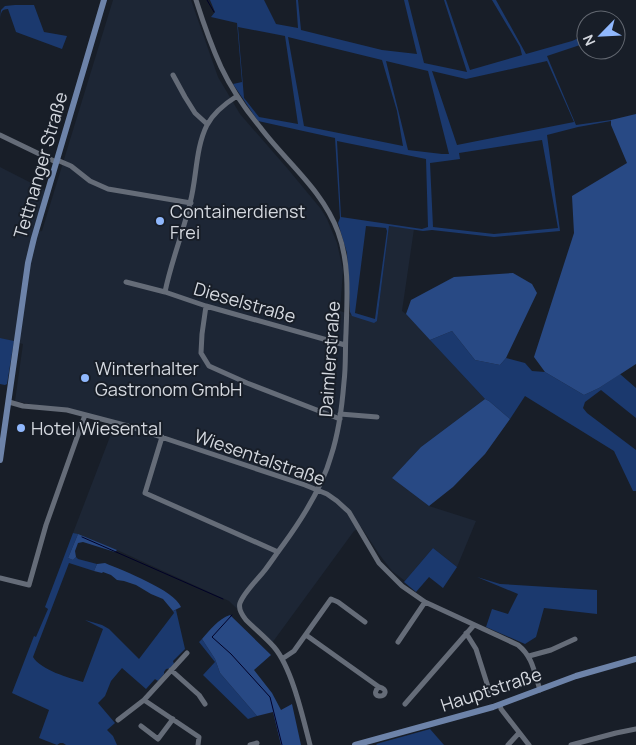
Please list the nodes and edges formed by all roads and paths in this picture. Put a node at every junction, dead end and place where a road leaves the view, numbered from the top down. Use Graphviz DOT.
graph roads {
  1 [pos="104,0"];
  2 [pos="196,0"];
  3 [pos="173,75"];
  4 [pos="237,96"];
  5 [pos="207,124"];
  6 [pos="0,135"];
  7 [pos="56,161"];
  8 [pos="191,203"];
  9 [pos="126,282"];
  10 [pos="165,292"];
  11 [pos="206,306"];
  12 [pos="346,346"];
  13 [pos="9,402"];
  14 [pos="85,415"];
  15 [pos="340,416"];
  16 [pos="377,417"];
  17 [pos="162,437"];
  18 [pos="0,460"];
  19 [pos="317,490"];
  20 [pos="278,552"];
  21 [pos="0,578"];
  22 [pos="425,602"];
  23 [pos="365,622"];
  24 [pos="474,625"];
  25 [pos="466,633"];
  26 [pos="306,635"];
  27 [pos="575,639"];
  28 [pos="398,642"];
  29 [pos="187,653"];
  30 [pos="529,656"];
  31 [pos="636,658"];
  32 [pos="282,659"];
  33 [pos="171,670"];
  34 [pos="379,686"];
  35 [pos="540,690"];
  36 [pos="490,692"];
  37 [pos="144,700"];
  38 [pos="205,704"];
  39 [pos="405,704"];
  40 [pos="500,705"];
  41 [pos="173,719"];
  42 [pos="118,720"];
  43 [pos="141,726"];
  44 [pos="636,729"];
  45 [pos="519,732"];
  46 [pos="257,743"];
  47 [pos="198,745"];
  48 [pos="250,745"];
  49 [pos="310,745"];
  50 [pos="355,745"];
  51 [pos="508,745"];
  52 [pos="529,745"];
  53 [pos="570,745"];
  1 -- 7 [label="main road, Tettnanger Straße"];
  2 -- 4 [label="street, Daimlerstraße"];
  3 -- 5 [label="street"];
  4 -- 5 [label="street"];
  4 -- 12 [label="street, Daimlerstraße"];
  5 -- 8 [label="street"];
  6 -- 7 [label="street"];
  7 -- 8 [label="street"];
  7 -- 13 [label="main road, Tettnanger Straße"];
  8 -- 10 [label="street"];
  9 -- 10 [label="street, Dieselstraße"];
  10 -- 11 [label="street, Dieselstraße"];
  11 -- 12 [label="street, Dieselstraße"];
  11 -- 15 [label="street"];
  12 -- 15 [label="street, Daimlerstraße"];
  13 -- 14 [label="street, Wiesentalstraße"];
  13 -- 18 [label="main road, Tettnanger Straße"];
  14 -- 17 [label="street, Wiesentalstraße"];
  14 -- 21 [label="street"];
  15 -- 16 [label="street"];
  15 -- 19 [label="street, Daimlerstraße"];
  17 -- 19 [label="street, Wiesentalstraße"];
  17 -- 20 [label="street"];
  19 -- 20 [label="street, Daimlerstraße"];
  19 -- 22 [label="street, Wiesentalstraße"];
  20 -- 32 [label="street, Daimlerstraße"];
  22 -- 24 [label="street, Wiesentalstraße"];
  22 -- 28 [label="street"];
  23 -- 26 [label="street"];
  24 -- 25 [label="street"];
  24 -- 30 [label="street, Wiesentalstraße"];
  25 -- 36 [label="street"];
  25 -- 39 [label="street"];
  26 -- 32 [label="street"];
  26 -- 34 [label="street"];
  27 -- 30 [label="street"];
  29 -- 33 [label="street"];
  30 -- 35 [label="street"];
  31 -- 35 [label="main road, Hauptstraße"];
  32 -- 49 [label="street, Daimlerstraße"];
  33 -- 37 [label="street"];
  33 -- 38 [label="street"];
  35 -- 40 [label="main road, Hauptstraße"];
  37 -- 41 [label="street"];
  37 -- 42 [label="street"];
  40 -- 45 [label="street"];
  40 -- 50 [label="main road, Hauptstraße"];
  41 -- 43 [label="street"];
  41 -- 47 [label="street"];
  44 -- 53 [label="street"];
  45 -- 51 [label="street"];
  45 -- 52 [label="street"];
  46 -- 48 [label="street"];
}
